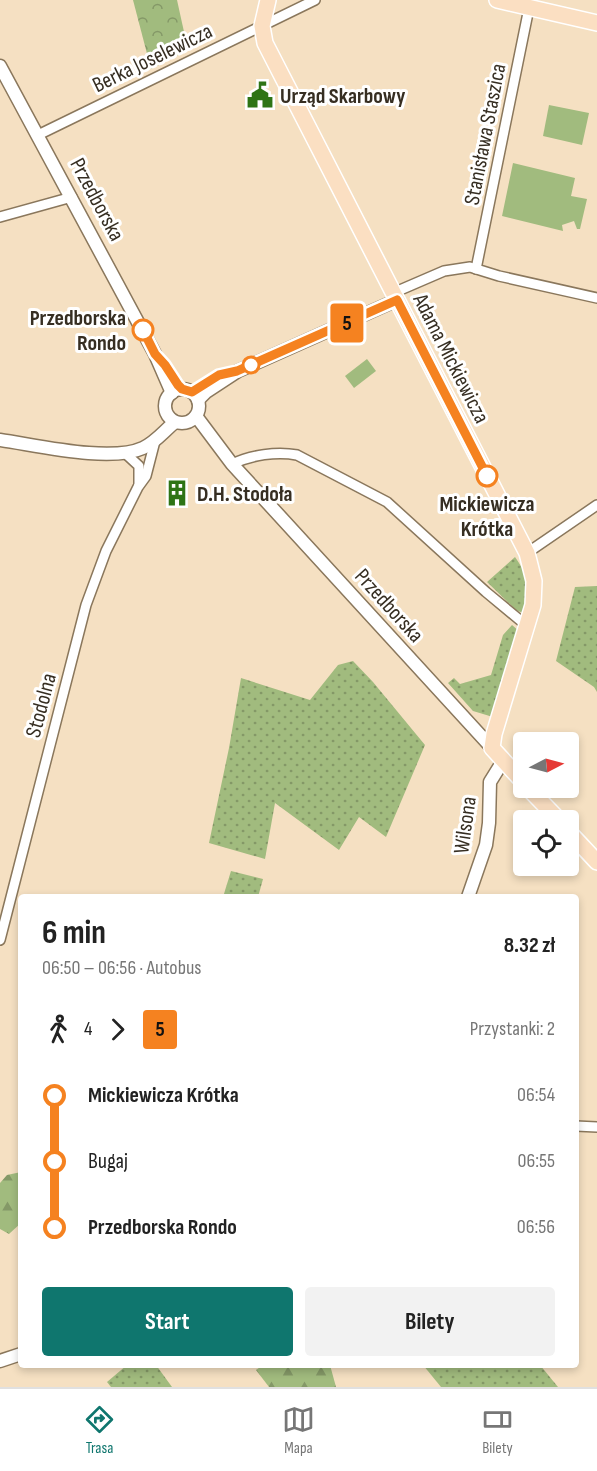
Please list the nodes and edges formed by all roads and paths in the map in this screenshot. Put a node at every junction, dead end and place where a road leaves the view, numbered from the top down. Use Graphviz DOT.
graph roads {
  1 [pos="268,0"];
  2 [pos="315,0"];
  3 [pos="497,0"];
  4 [pos="529,8"];
  5 [pos="597,23"];
  6 [pos="262,26"];
  7 [pos="0,66"];
  8 [pos="38,135"];
  9 [pos="72,197"];
  10 [pos="0,217"];
  11 [pos="476,269"];
  12 [pos="395,297"];
  13 [pos="597,298"];
  14 [pos="186,394"];
  15 [pos="171,418"];
  16 [pos="192,419"];
  17 [pos="0,440"];
  18 [pos="155,441"];
  19 [pos="125,453"];
  20 [pos="229,460"];
  21 [pos="138,488"];
  22 [pos="597,505"];
  23 [pos="527,553"];
  24 [pos="527,626"];
  25 [pos="492,748"];
  26 [pos="503,761"];
  27 [pos="513,771"];
  28 [pos="538,798"];
  29 [pos="549,810"];
  30 [pos="579,843"];
  31 [pos="597,862"];
  32 [pos="469,894"];
  33 [pos="4,906"];
  34 [pos="0,940"];
  35 [pos="579,1126"];
  36 [pos="597,1127"];
  37 [pos="18,1355"];
  38 [pos="0,1361"];
  1 -- 6 [label="main road"];
  2 -- 6 [label="street, Berka Joselewicza"];
  3 -- 4 [label="main road"];
  4 -- 5 [label="main road"];
  4 -- 11 [label="street, Stanisława Staszica"];
  6 -- 8 [label="street, Berka Joselewicza"];
  6 -- 12 [label="main road, Adama Mickiewicza"];
  7 -- 8 [label="street, Przedborska"];
  8 -- 9 [label="street, Przedborska"];
  9 -- 10 [label="street"];
  9 -- 14 [label="street, Przedborska"];
  11 -- 12 [label="street"];
  11 -- 13 [label="street"];
  12 -- 14 [label="street"];
  12 -- 23 [label="main road, Adama Mickiewicza"];
  14 -- 15 [label="street"];
  14 -- 16 [label="street"];
  15 -- 16 [label="street"];
  15 -- 18 [label="street"];
  15 -- 19 [label="street"];
  16 -- 20 [label="street, Przedborska"];
  17 -- 19 [label="street"];
  18 -- 19 [label="street"];
  18 -- 21 [label="street, Stodolna"];
  19 -- 21 [label="street"];
  20 -- 24 [label="street"];
  20 -- 25 [label="street, Przedborska"];
  21 -- 33 [label="street, Stodolna"];
  22 -- 23 [label="street"];
  23 -- 24 [label="main road, Adama Mickiewicza"];
  24 -- 25 [label="main road, Adama Mickiewicza"];
  25 -- 26 [label="main road, Przedborska"];
  26 -- 27 [label="main road, Przedborska"];
  26 -- 32 [label="street, Wilsona"];
  28 -- 29 [label="main road"];
  30 -- 31 [label="main road"];
  33 -- 34 [label="street, Stodolna"];
  35 -- 36 [label="street"];
  37 -- 38 [label="street"];
}
